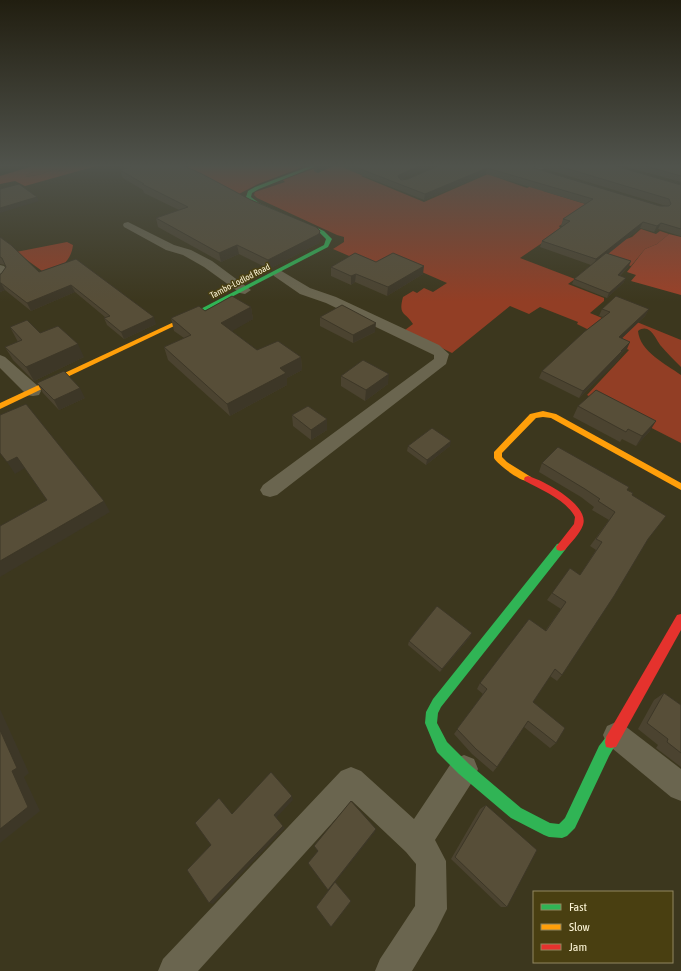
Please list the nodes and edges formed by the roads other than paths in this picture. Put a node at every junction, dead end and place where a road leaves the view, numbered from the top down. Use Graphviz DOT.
graph roads {
  1 [pos="272,210"];
  2 [pos="128,225"];
  3 [pos="0,269"];
  4 [pos="278,273"];
  5 [pos="0,277"];
  6 [pos="245,290"];
  7 [pos="0,360"];
  8 [pos="33,391"];
  9 [pos="0,406"];
  10 [pos="681,487"];
  11 [pos="270,490"];
  12 [pos="681,619"];
  13 [pos="616,735"];
  14 [pos="464,769"];
  15 [pos="681,787"];
  16 [pos="416,841"];
  17 [pos="175,971"];
  18 [pos="392,971"];
  1 -- 4 [label="street, Tambo-Lodlod Road"];
  2 -- 6 [label="street"];
  3 -- 5 [label="street"];
  4 -- 6 [label="street, Tambo-Lodlod Road"];
  4 -- 11 [label="street"];
  6 -- 8 [label="street, Tambo-Lodlod Road"];
  7 -- 8 [label="street"];
  8 -- 9 [label="street, Tambo-Lodlod Road"];
  10 -- 14 [label="street"];
  12 -- 13 [label="street"];
  13 -- 14 [label="street"];
  13 -- 15 [label="street"];
  14 -- 16 [label="street"];
  16 -- 17 [label="street"];
  16 -- 18 [label="street"];
}
